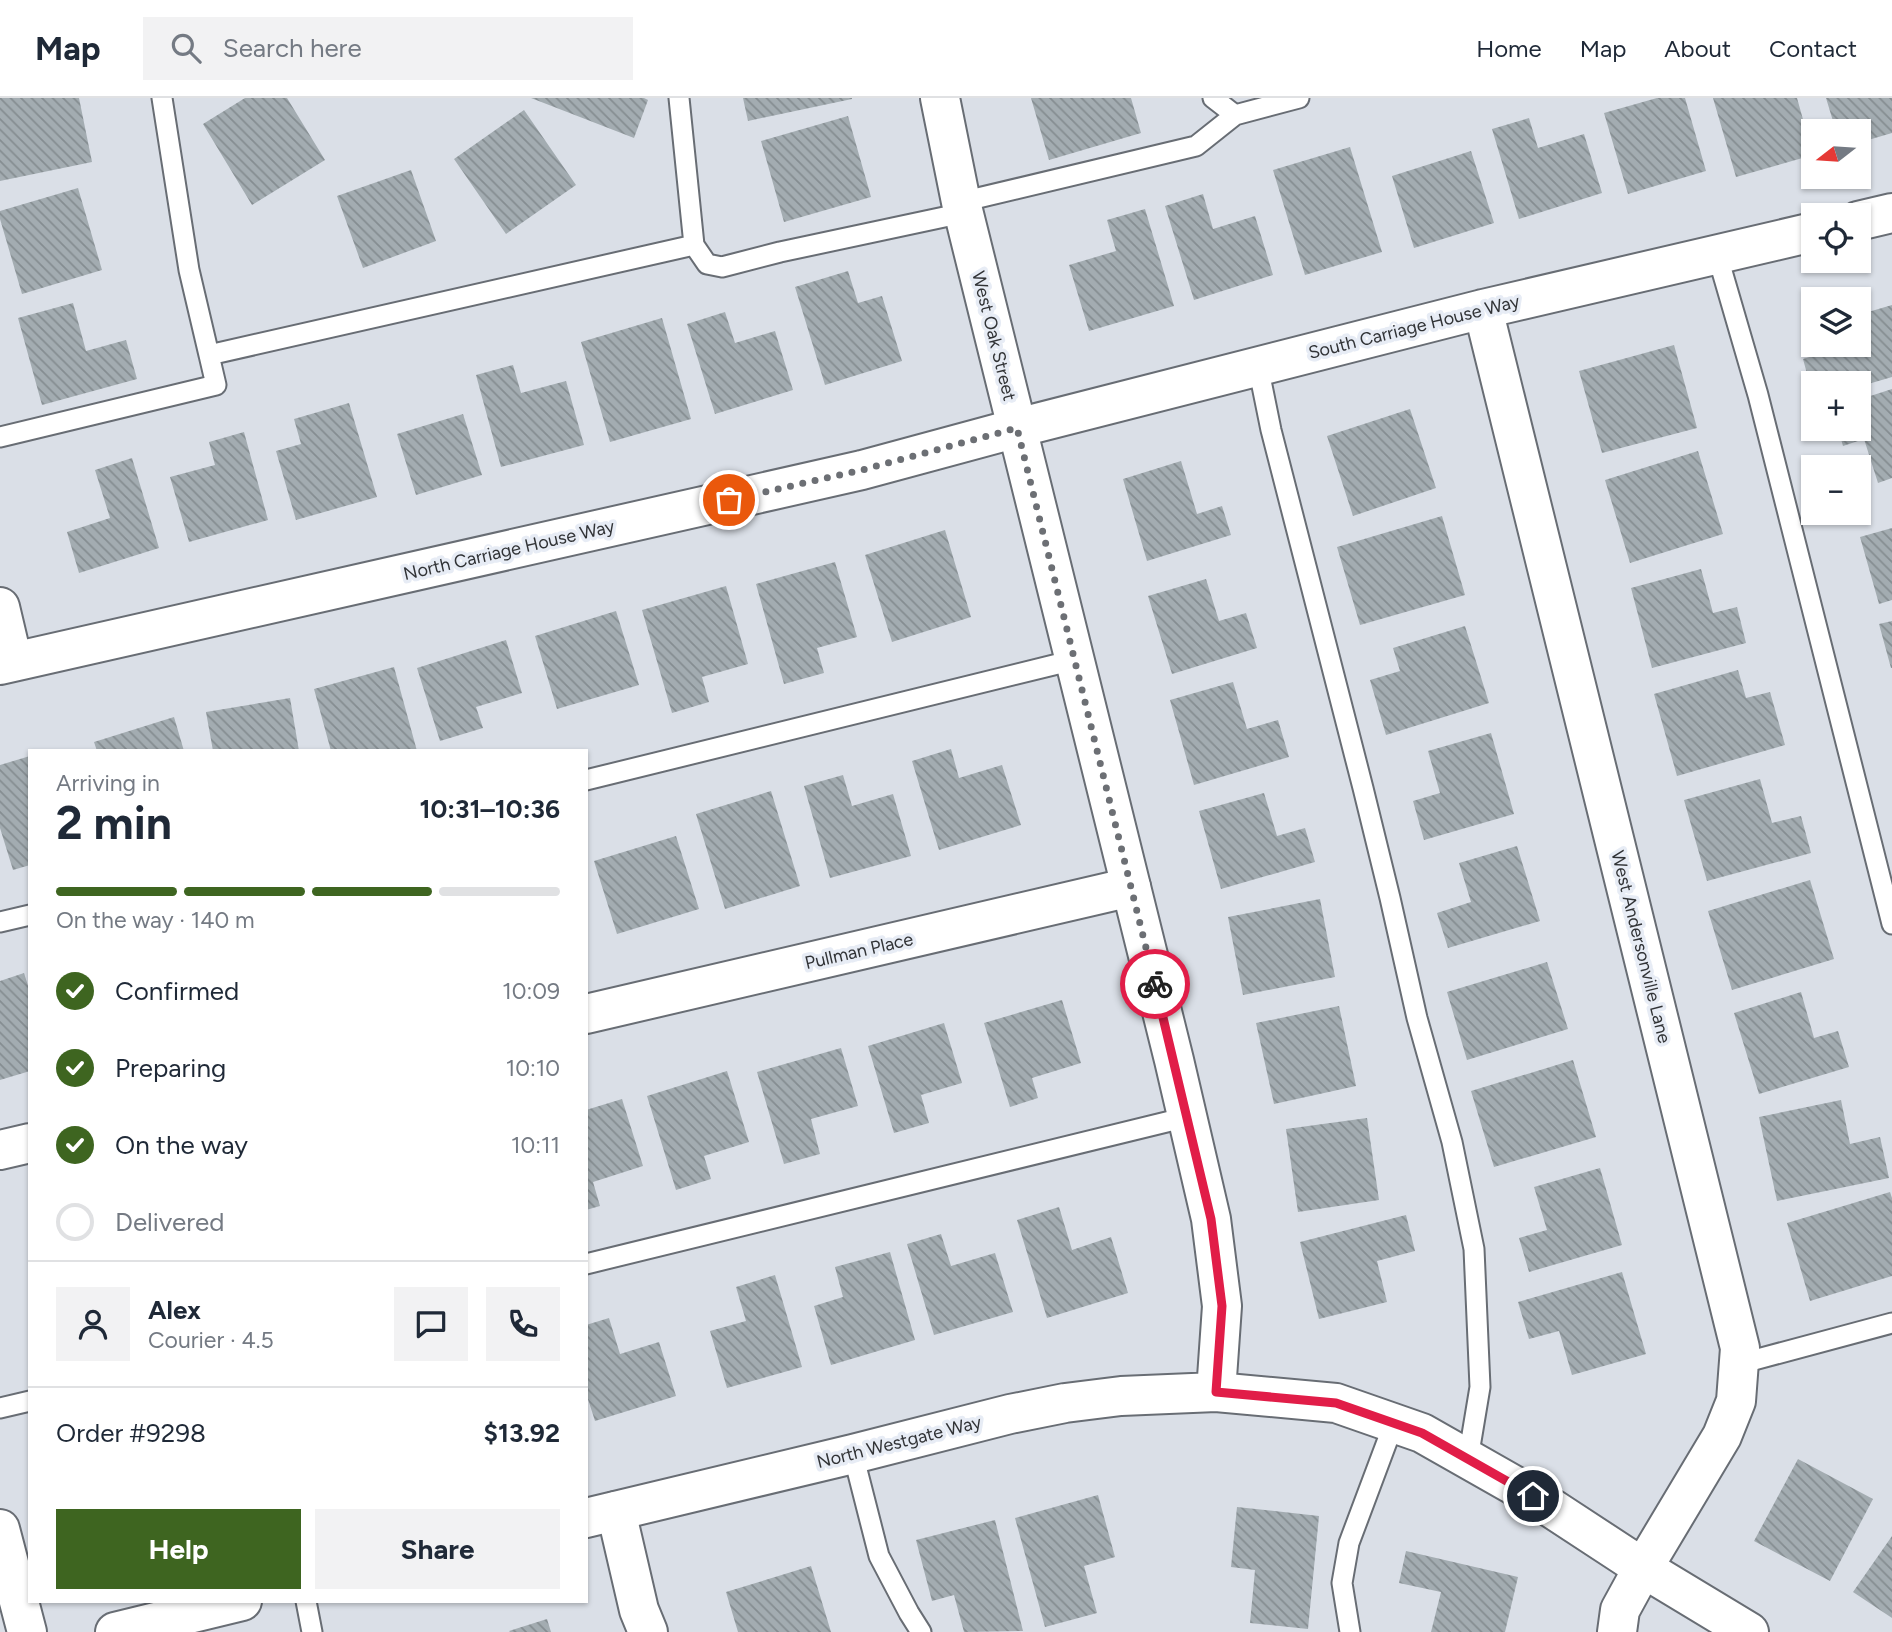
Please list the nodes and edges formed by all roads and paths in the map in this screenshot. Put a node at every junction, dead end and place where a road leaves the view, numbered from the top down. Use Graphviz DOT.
graph roads {
  1 [pos="162,98"];
  2 [pos="679,98"];
  3 [pos="940,98"];
  4 [pos="1213,98"];
  5 [pos="1298,98"];
  6 [pos="1235,115"];
  7 [pos="962,208"];
  8 [pos="1892,213"];
  9 [pos="1871,218"];
  10 [pos="1801,235"];
  11 [pos="694,245"];
  12 [pos="1717,254"];
  13 [pos="1483,309"];
  14 [pos="209,355"];
  15 [pos="1258,366"];
  16 [pos="1017,428"];
  17 [pos="0,437"];
  18 [pos="0,607"];
  19 [pos="1074,660"];
  20 [pos="6,663"];
  21 [pos="588,779"];
  22 [pos="1131,887"];
  23 [pos="28,915"];
  24 [pos="0,922"];
  25 [pos="1892,924"];
  26 [pos="588,1014"];
  27 [pos="1187,1117"];
  28 [pos="28,1143"];
  29 [pos="0,1150"];
  30 [pos="588,1264"];
  31 [pos="1892,1323"];
  32 [pos="1739,1364"];
  33 [pos="1216,1392"];
  34 [pos="28,1401"];
  35 [pos="0,1408"];
  36 [pos="1394,1423"];
  37 [pos="853,1454"];
  38 [pos="1468,1459"];
  39 [pos="601,1514"];
  40 [pos="0,1529"];
  41 [pos="1643,1568"];
  42 [pos="234,1603"];
  43 [pos="306,1603"];
  44 [pos="27,1632"];
  45 [pos="115,1632"];
  46 [pos="313,1632"];
  47 [pos="648,1632"];
  48 [pos="921,1632"];
  49 [pos="1350,1632"];
  50 [pos="1617,1632"];
  51 [pos="1749,1632"];
  1 -- 14 [label="lane"];
  2 -- 11 [label="lane"];
  3 -- 7 [label="street, West Oak Street"];
  4 -- 6 [label="lane"];
  5 -- 6 [label="lane"];
  6 -- 7 [label="lane"];
  7 -- 11 [label="lane"];
  7 -- 16 [label="street, West Oak Street"];
  8 -- 9 [label="street"];
  10 -- 12 [label="street, South Carriage House Way"];
  11 -- 14 [label="lane"];
  12 -- 13 [label="street, South Carriage House Way"];
  12 -- 25 [label="lane"];
  13 -- 15 [label="street, South Carriage House Way"];
  13 -- 32 [label="street, West Andersonville Lane"];
  14 -- 17 [label="lane"];
  15 -- 16 [label="street, South Carriage House Way"];
  15 -- 38 [label="lane"];
  16 -- 19 [label="street, West Oak Street"];
  16 -- 20 [label="street, North Carriage House Way"];
  18 -- 20 [label="street"];
  19 -- 21 [label="lane"];
  19 -- 22 [label="street, West Oak Street"];
  22 -- 26 [label="street, Pullman Place"];
  22 -- 27 [label="street, West Oak Street"];
  23 -- 24 [label="lane"];
  27 -- 30 [label="lane"];
  27 -- 33 [label="street, West Oak Street"];
  28 -- 29 [label="street"];
  31 -- 32 [label="lane"];
  32 -- 41 [label="street, West Andersonville Lane"];
  33 -- 36 [label="street, North Westgate Way"];
  33 -- 37 [label="street, North Westgate Way"];
  34 -- 35 [label="lane"];
  36 -- 38 [label="street, North Westgate Way"];
  36 -- 49 [label="lane"];
  37 -- 39 [label="street, North Westgate Way"];
  37 -- 48 [label="lane"];
  38 -- 41 [label="street, North Westgate Way"];
  39 -- 47 [label="street"];
  40 -- 44 [label="street"];
  41 -- 50 [label="street, West Andersonville Lane"];
  41 -- 51 [label="street, North Westgate Way"];
  42 -- 45 [label="street"];
  43 -- 46 [label="lane"];
}
